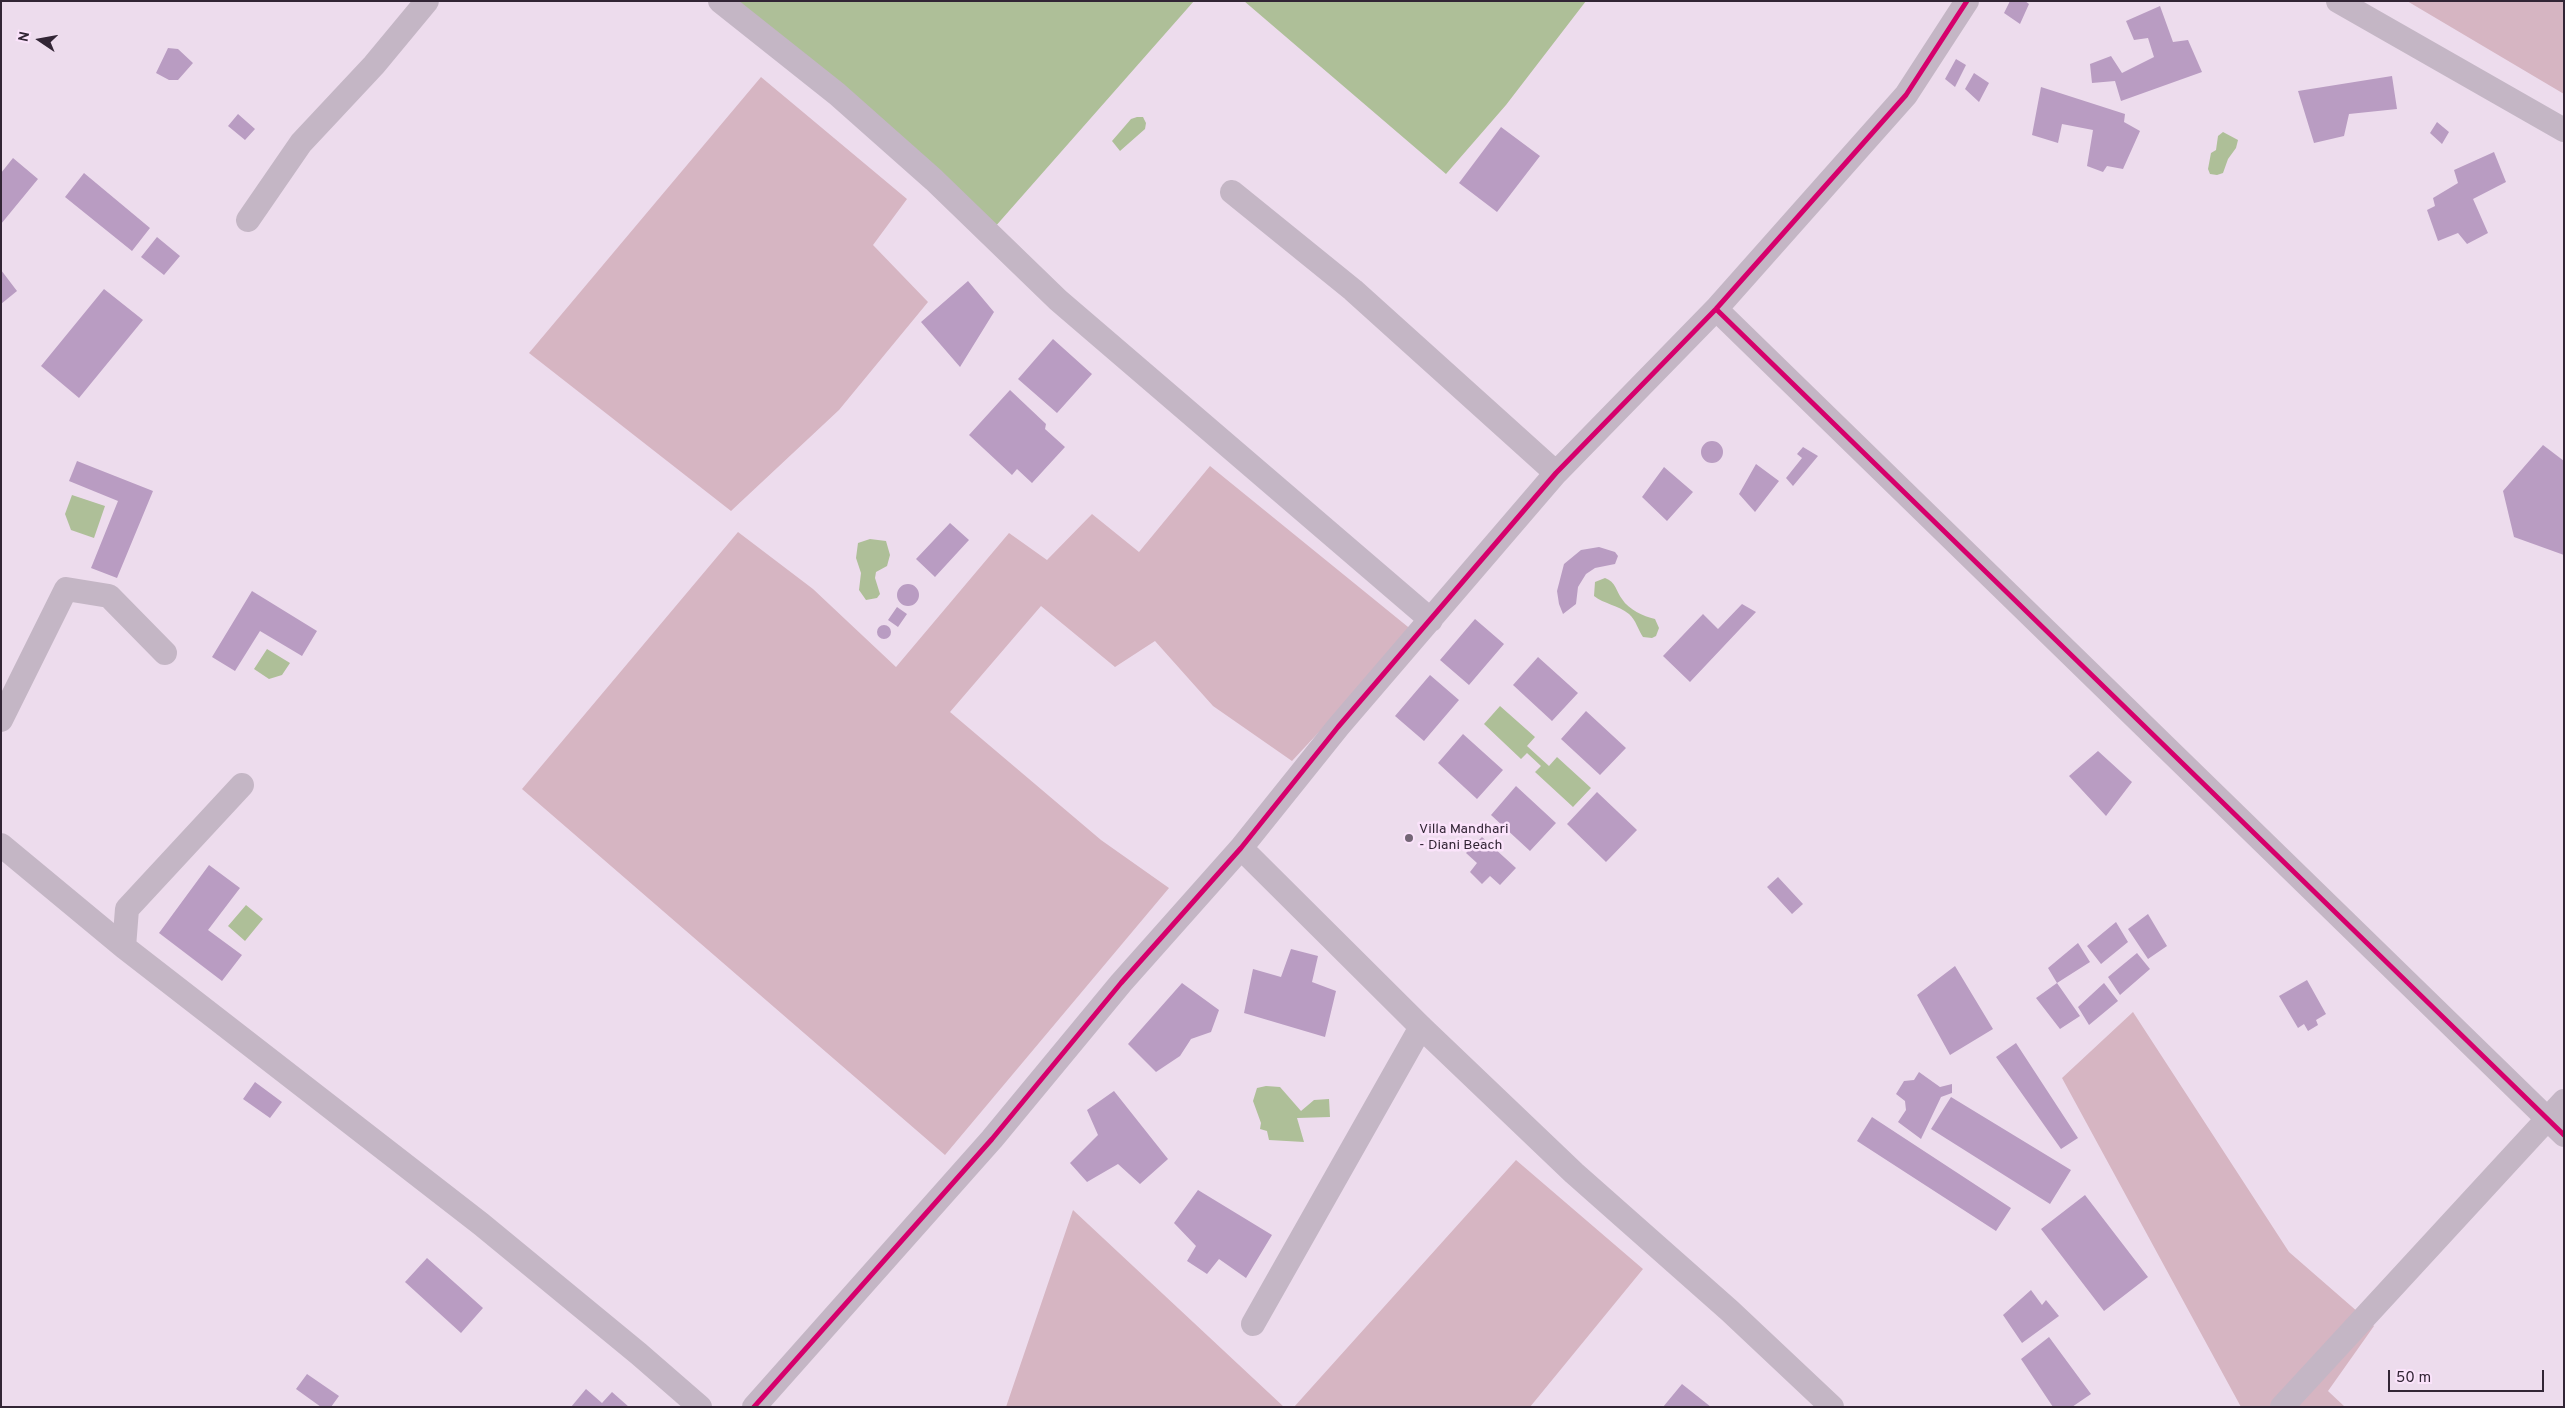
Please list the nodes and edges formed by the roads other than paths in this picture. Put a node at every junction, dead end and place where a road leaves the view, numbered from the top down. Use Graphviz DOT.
graph roads {
  1 [pos="427,1"];
  2 [pos="720,1"];
  3 [pos="1967,1"];
  4 [pos="2338,1"];
  5 [pos="2564,130"];
  6 [pos="1232,192"];
  7 [pos="248,220"];
  8 [pos="1716,309"];
  9 [pos="1556,473"];
  10 [pos="1431,620"];
  11 [pos="165,653"];
  12 [pos="1,720"];
  13 [pos="242,785"];
  14 [pos="1,845"];
  15 [pos="1242,848"];
  16 [pos="124,946"];
  17 [pos="1421,1027"];
  18 [pos="2564,1101"];
  19 [pos="2555,1127"];
  20 [pos="1253,1324"];
  21 [pos="700,1407"];
  22 [pos="754,1407"];
  23 [pos="1832,1407"];
  24 [pos="2282,1407"];
  1 -- 7 [label="street"];
  2 -- 10 [label="street"];
  3 -- 8 [label="street"];
  4 -- 5 [label="street"];
  6 -- 9 [label="street"];
  8 -- 9 [label="street"];
  8 -- 19 [label="street"];
  9 -- 10 [label="street"];
  10 -- 15 [label="street"];
  11 -- 12 [label="street"];
  13 -- 16 [label="street"];
  14 -- 16 [label="street"];
  15 -- 17 [label="street"];
  15 -- 22 [label="street"];
  16 -- 21 [label="street"];
  17 -- 20 [label="street"];
  17 -- 23 [label="street"];
  18 -- 19 [label="street"];
  19 -- 24 [label="street"];
}
